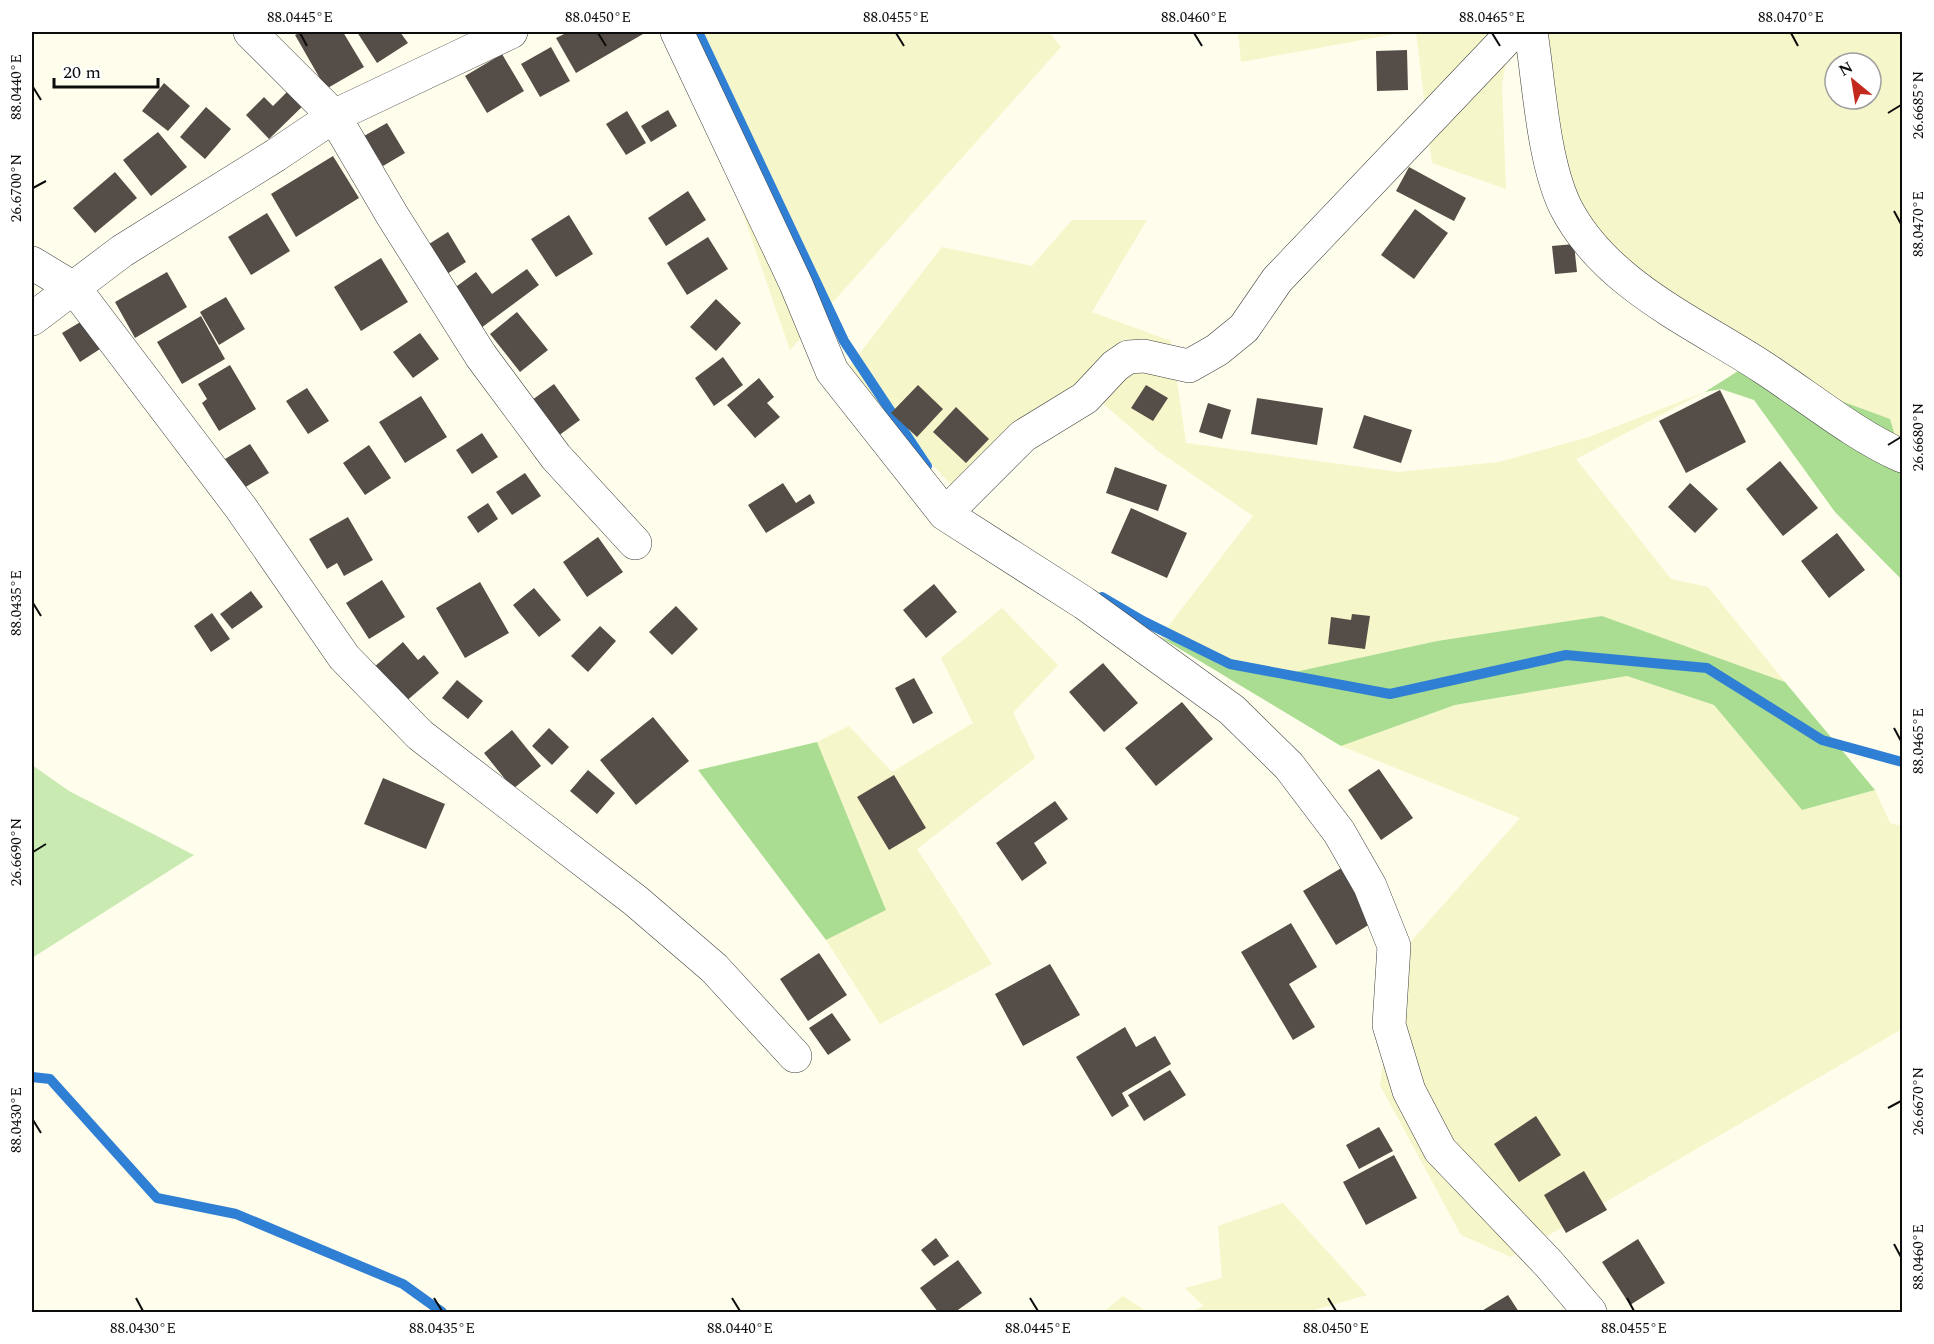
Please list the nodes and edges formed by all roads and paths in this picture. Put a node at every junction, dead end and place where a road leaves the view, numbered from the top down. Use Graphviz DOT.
graph roads {
  1 [pos="250,32"];
  2 [pos="511,32"];
  3 [pos="677,32"];
  4 [pos="1513,32"];
  5 [pos="1531,32"];
  6 [pos="334,116"];
  7 [pos="32,263"];
  8 [pos="75,288"];
  9 [pos="32,320"];
  10 [pos="1902,456"];
  11 [pos="945,514"];
  12 [pos="635,543"];
  13 [pos="795,1056"];
  14 [pos="1590,1312"];
  1 -- 6 [label="street"];
  2 -- 6 [label="street"];
  3 -- 11 [label="street"];
  4 -- 11 [label="street"];
  5 -- 10 [label="street"];
  6 -- 8 [label="street"];
  6 -- 12 [label="street"];
  7 -- 8 [label="street"];
  8 -- 9 [label="street"];
  8 -- 13 [label="street"];
  11 -- 14 [label="street"];
}
